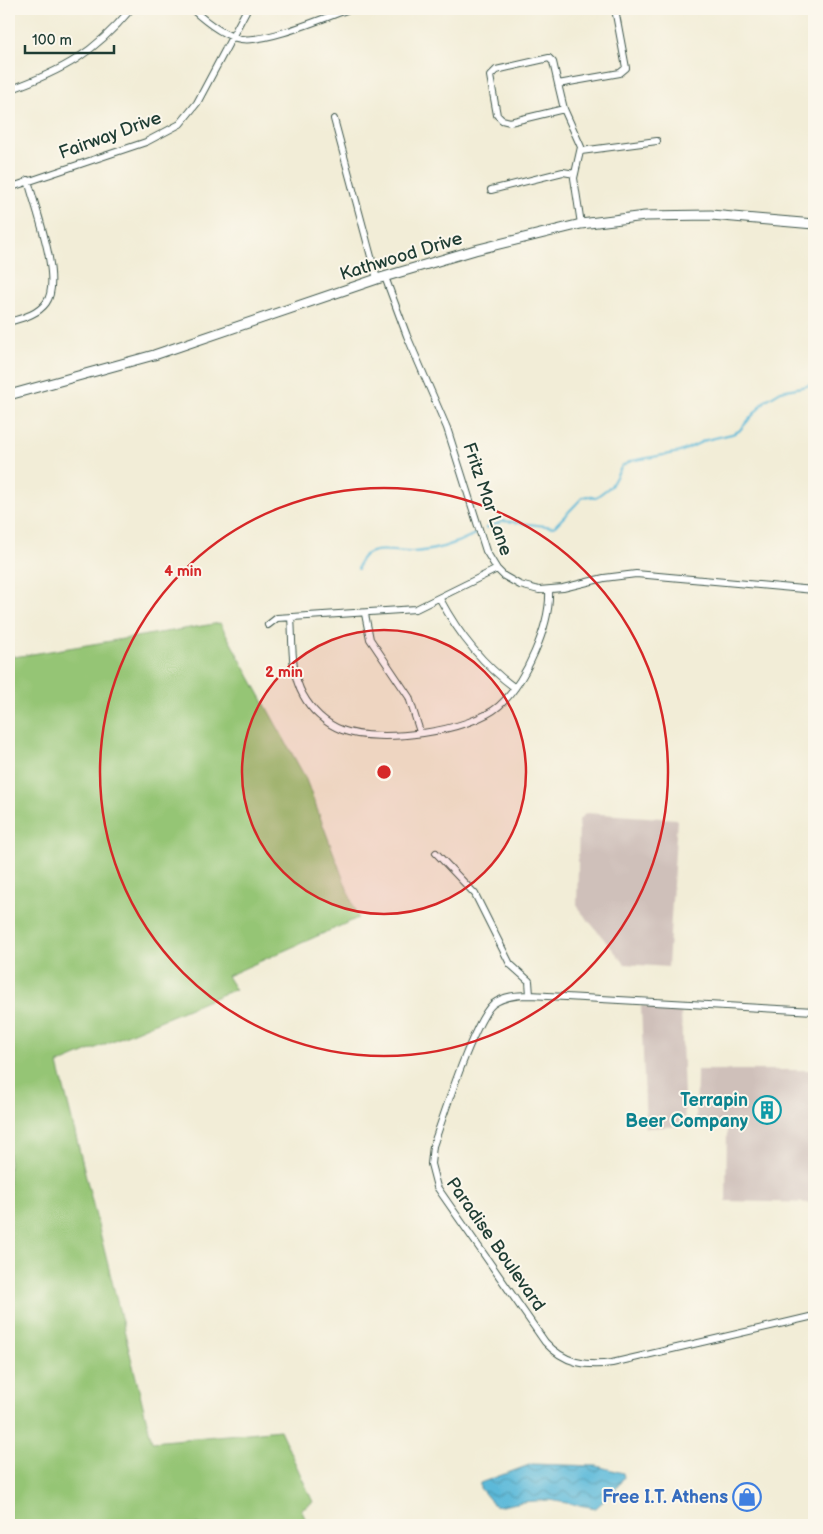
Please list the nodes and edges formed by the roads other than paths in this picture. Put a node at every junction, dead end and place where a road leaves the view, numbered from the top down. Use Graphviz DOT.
graph roads {
  1 [pos="131,9"];
  2 [pos="192,9"];
  3 [pos="247,9"];
  4 [pos="349,9"];
  5 [pos="616,9"];
  6 [pos="232,36"];
  7 [pos="9,72"];
  8 [pos="558,84"];
  9 [pos="11,89"];
  10 [pos="564,109"];
  11 [pos="334,119"];
  12 [pos="657,141"];
  13 [pos="582,151"];
  14 [pos="575,174"];
  15 [pos="28,180"];
  16 [pos="9,188"];
  17 [pos="491,190"];
  18 [pos="581,224"];
  19 [pos="814,224"];
  20 [pos="381,278"];
  21 [pos="9,322"];
  22 [pos="9,395"];
  23 [pos="497,569"];
  24 [pos="549,590"];
  25 [pos="814,590"];
  26 [pos="440,599"];
  27 [pos="365,614"];
  28 [pos="291,617"];
  29 [pos="268,625"];
  30 [pos="515,688"];
  31 [pos="420,732"];
  32 [pos="436,853"];
  33 [pos="530,995"];
  34 [pos="814,1011"];
  35 [pos="814,1316"];
  1 -- 9 [label="street"];
  2 -- 6 [label="street"];
  3 -- 6 [label="street, Fairway Drive"];
  4 -- 6 [label="street"];
  5 -- 8 [label="street"];
  6 -- 15 [label="street, Fairway Drive"];
  7 -- 9 [label="street"];
  8 -- 10 [label="street"];
  8 -- 10 [label="street"];
  10 -- 13 [label="street"];
  11 -- 20 [label="street, Fritz Mar Lane"];
  12 -- 13 [label="street"];
  13 -- 14 [label="street"];
  14 -- 17 [label="street"];
  14 -- 18 [label="street"];
  15 -- 16 [label="street, Fairway Drive"];
  15 -- 21 [label="street"];
  18 -- 19 [label="street, Kathwood Drive"];
  18 -- 20 [label="street, Kathwood Drive"];
  20 -- 22 [label="street, Kathwood Drive"];
  20 -- 23 [label="street, Fritz Mar Lane"];
  23 -- 24 [label="street, Fritz Mar Lane"];
  23 -- 26 [label="street"];
  24 -- 25 [label="street, Fritz Mar Lane"];
  24 -- 30 [label="street"];
  26 -- 27 [label="street"];
  26 -- 30 [label="street"];
  27 -- 28 [label="street"];
  27 -- 31 [label="street"];
  28 -- 29 [label="street"];
  28 -- 31 [label="street"];
  30 -- 31 [label="street"];
  32 -- 33 [label="street"];
  33 -- 34 [label="street, Paradise Boulevard"];
  33 -- 35 [label="street, Paradise Boulevard"];
}
